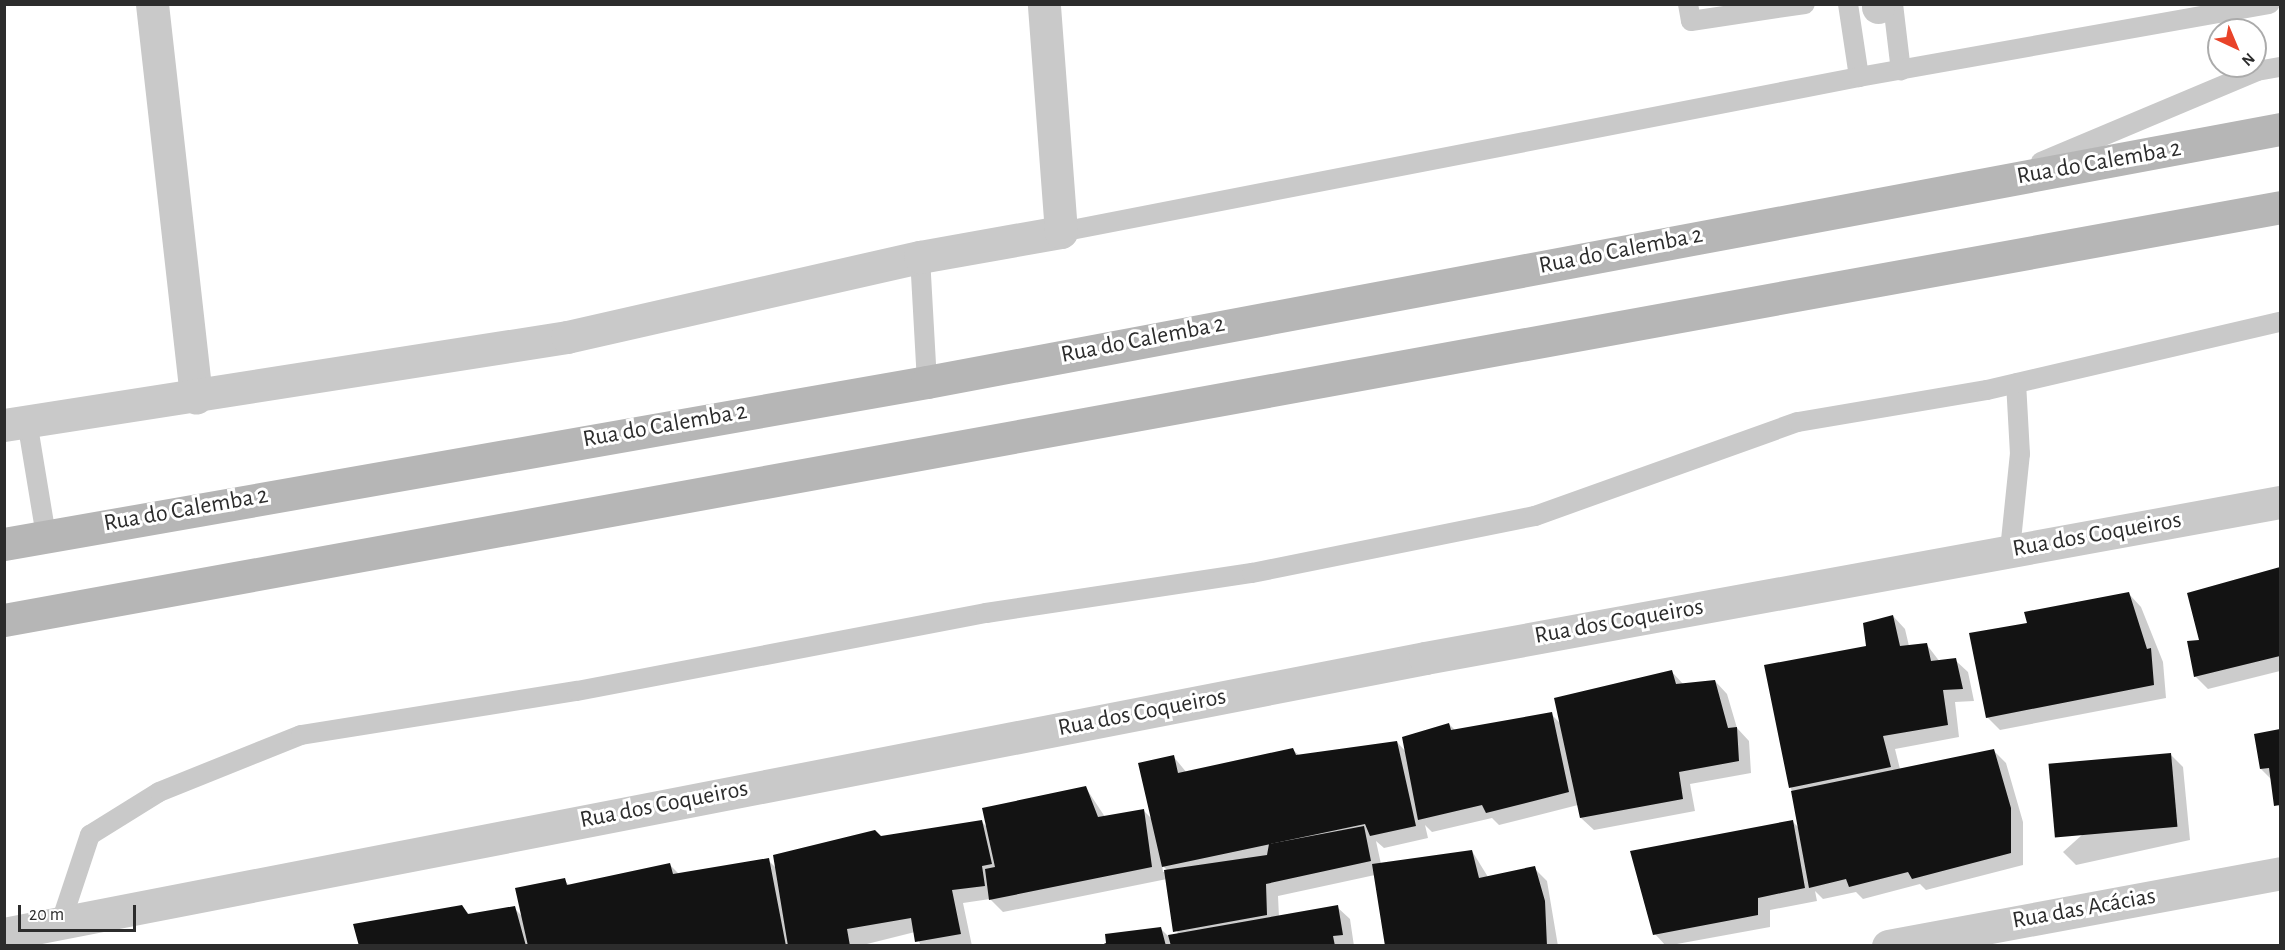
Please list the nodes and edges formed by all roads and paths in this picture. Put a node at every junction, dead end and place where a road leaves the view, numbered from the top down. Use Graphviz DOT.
graph roads {
  1 [pos="152,4"];
  2 [pos="1044,4"];
  3 [pos="1688,4"];
  4 [pos="1805,4"];
  5 [pos="2270,4"];
  6 [pos="1874,5"];
  7 [pos="2280,67"];
  8 [pos="1900,71"];
  9 [pos="1859,77"];
  10 [pos="2280,129"];
  11 [pos="1998,181"];
  12 [pos="2280,207"];
  13 [pos="1061,232"];
  14 [pos="920,258"];
  15 [pos="2280,322"];
  16 [pos="927,382"];
  17 [pos="2016,383"];
  18 [pos="196,398"];
  19 [pos="16,423"];
  20 [pos="2280,502"];
  21 [pos="46,536"];
  22 [pos="4,544"];
  23 [pos="2010,550"];
  24 [pos="4,620"];
  25 [pos="2280,873"];
  26 [pos="61,922"];
  27 [pos="4,934"];
  28 [pos="1888,945"];
  1 -- 18 [label="street"];
  2 -- 13 [label="street"];
  3 -- 4 [label="lane"];
  5 -- 8 [label="lane"];
  6 -- 8 [label="lane"];
  6 -- 9 [label="lane"];
  7 -- 11 [label="lane"];
  8 -- 9 [label="lane"];
  9 -- 13 [label="lane"];
  10 -- 11 [label="main road, Rua do Calemba 2"];
  11 -- 16 [label="main road, Rua do Calemba 2"];
  12 -- 24 [label="main road"];
  13 -- 14 [label="street"];
  14 -- 16 [label="lane"];
  14 -- 18 [label="street"];
  15 -- 17 [label="lane"];
  16 -- 21 [label="main road, Rua do Calemba 2"];
  17 -- 23 [label="lane"];
  17 -- 26 [label="lane"];
  18 -- 19 [label="street"];
  19 -- 21 [label="lane"];
  20 -- 23 [label="street, Rua dos Coqueiros"];
  21 -- 22 [label="main road, Rua do Calemba 2"];
  23 -- 26 [label="street, Rua dos Coqueiros"];
  25 -- 28 [label="street, Rua das Acácias"];
  26 -- 27 [label="street, Rua dos Coqueiros"];
}
